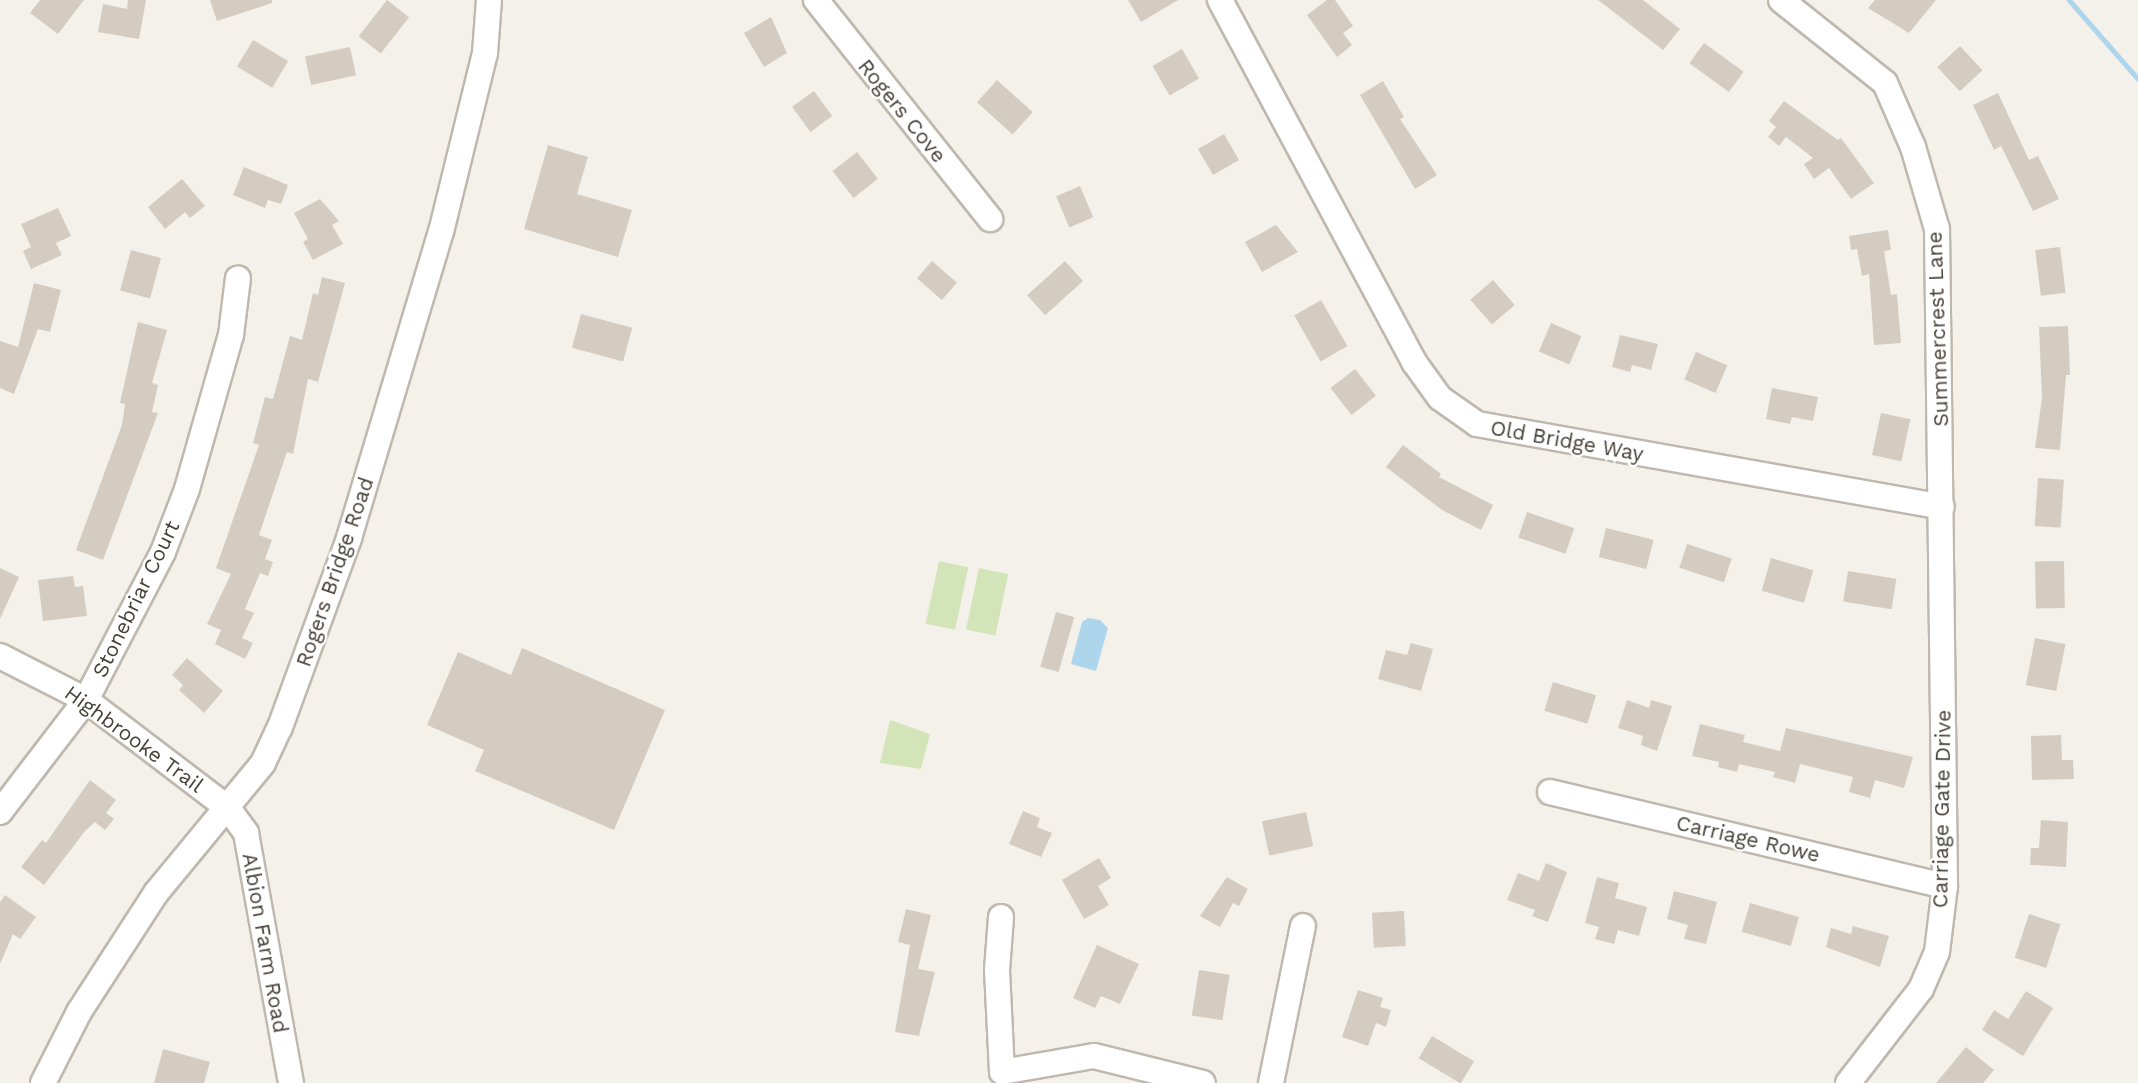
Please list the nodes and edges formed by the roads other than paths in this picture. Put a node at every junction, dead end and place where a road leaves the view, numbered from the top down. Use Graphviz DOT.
graph roads {
  1 [pos="489,0"];
  2 [pos="816,0"];
  3 [pos="1220,0"];
  4 [pos="1781,0"];
  5 [pos="990,219"];
  6 [pos="238,278"];
  7 [pos="1942,507"];
  8 [pos="0,656"];
  9 [pos="86,700"];
  10 [pos="1550,792"];
  11 [pos="228,808"];
  12 [pos="0,812"];
  13 [pos="1945,886"];
  14 [pos="1001,917"];
  15 [pos="1303,926"];
  16 [pos="999,1077"];
  17 [pos="43,1083"];
  18 [pos="291,1083"];
  19 [pos="1203,1083"];
  20 [pos="1271,1083"];
  21 [pos="1848,1083"];
  1 -- 11 [label="street, Rogers Bridge Road"];
  2 -- 5 [label="street, Rogers Cove"];
  3 -- 7 [label="street, Old Bridge Way"];
  4 -- 7 [label="street, Summercrest Lane"];
  6 -- 9 [label="street, Stonebriar Court"];
  7 -- 13 [label="street, Carriage Gate Drive"];
  8 -- 9 [label="street, Highbrooke Trail"];
  9 -- 11 [label="street, Highbrooke Trail"];
  9 -- 12 [label="street, Stonebriar Court"];
  10 -- 13 [label="street, Carriage Rowe"];
  11 -- 17 [label="street, Rogers Bridge Road"];
  11 -- 18 [label="street, Albion Farm Road"];
  13 -- 21 [label="street, Carriage Gate Drive"];
  14 -- 16 [label="street"];
  15 -- 20 [label="street"];
  16 -- 19 [label="street"];
}
